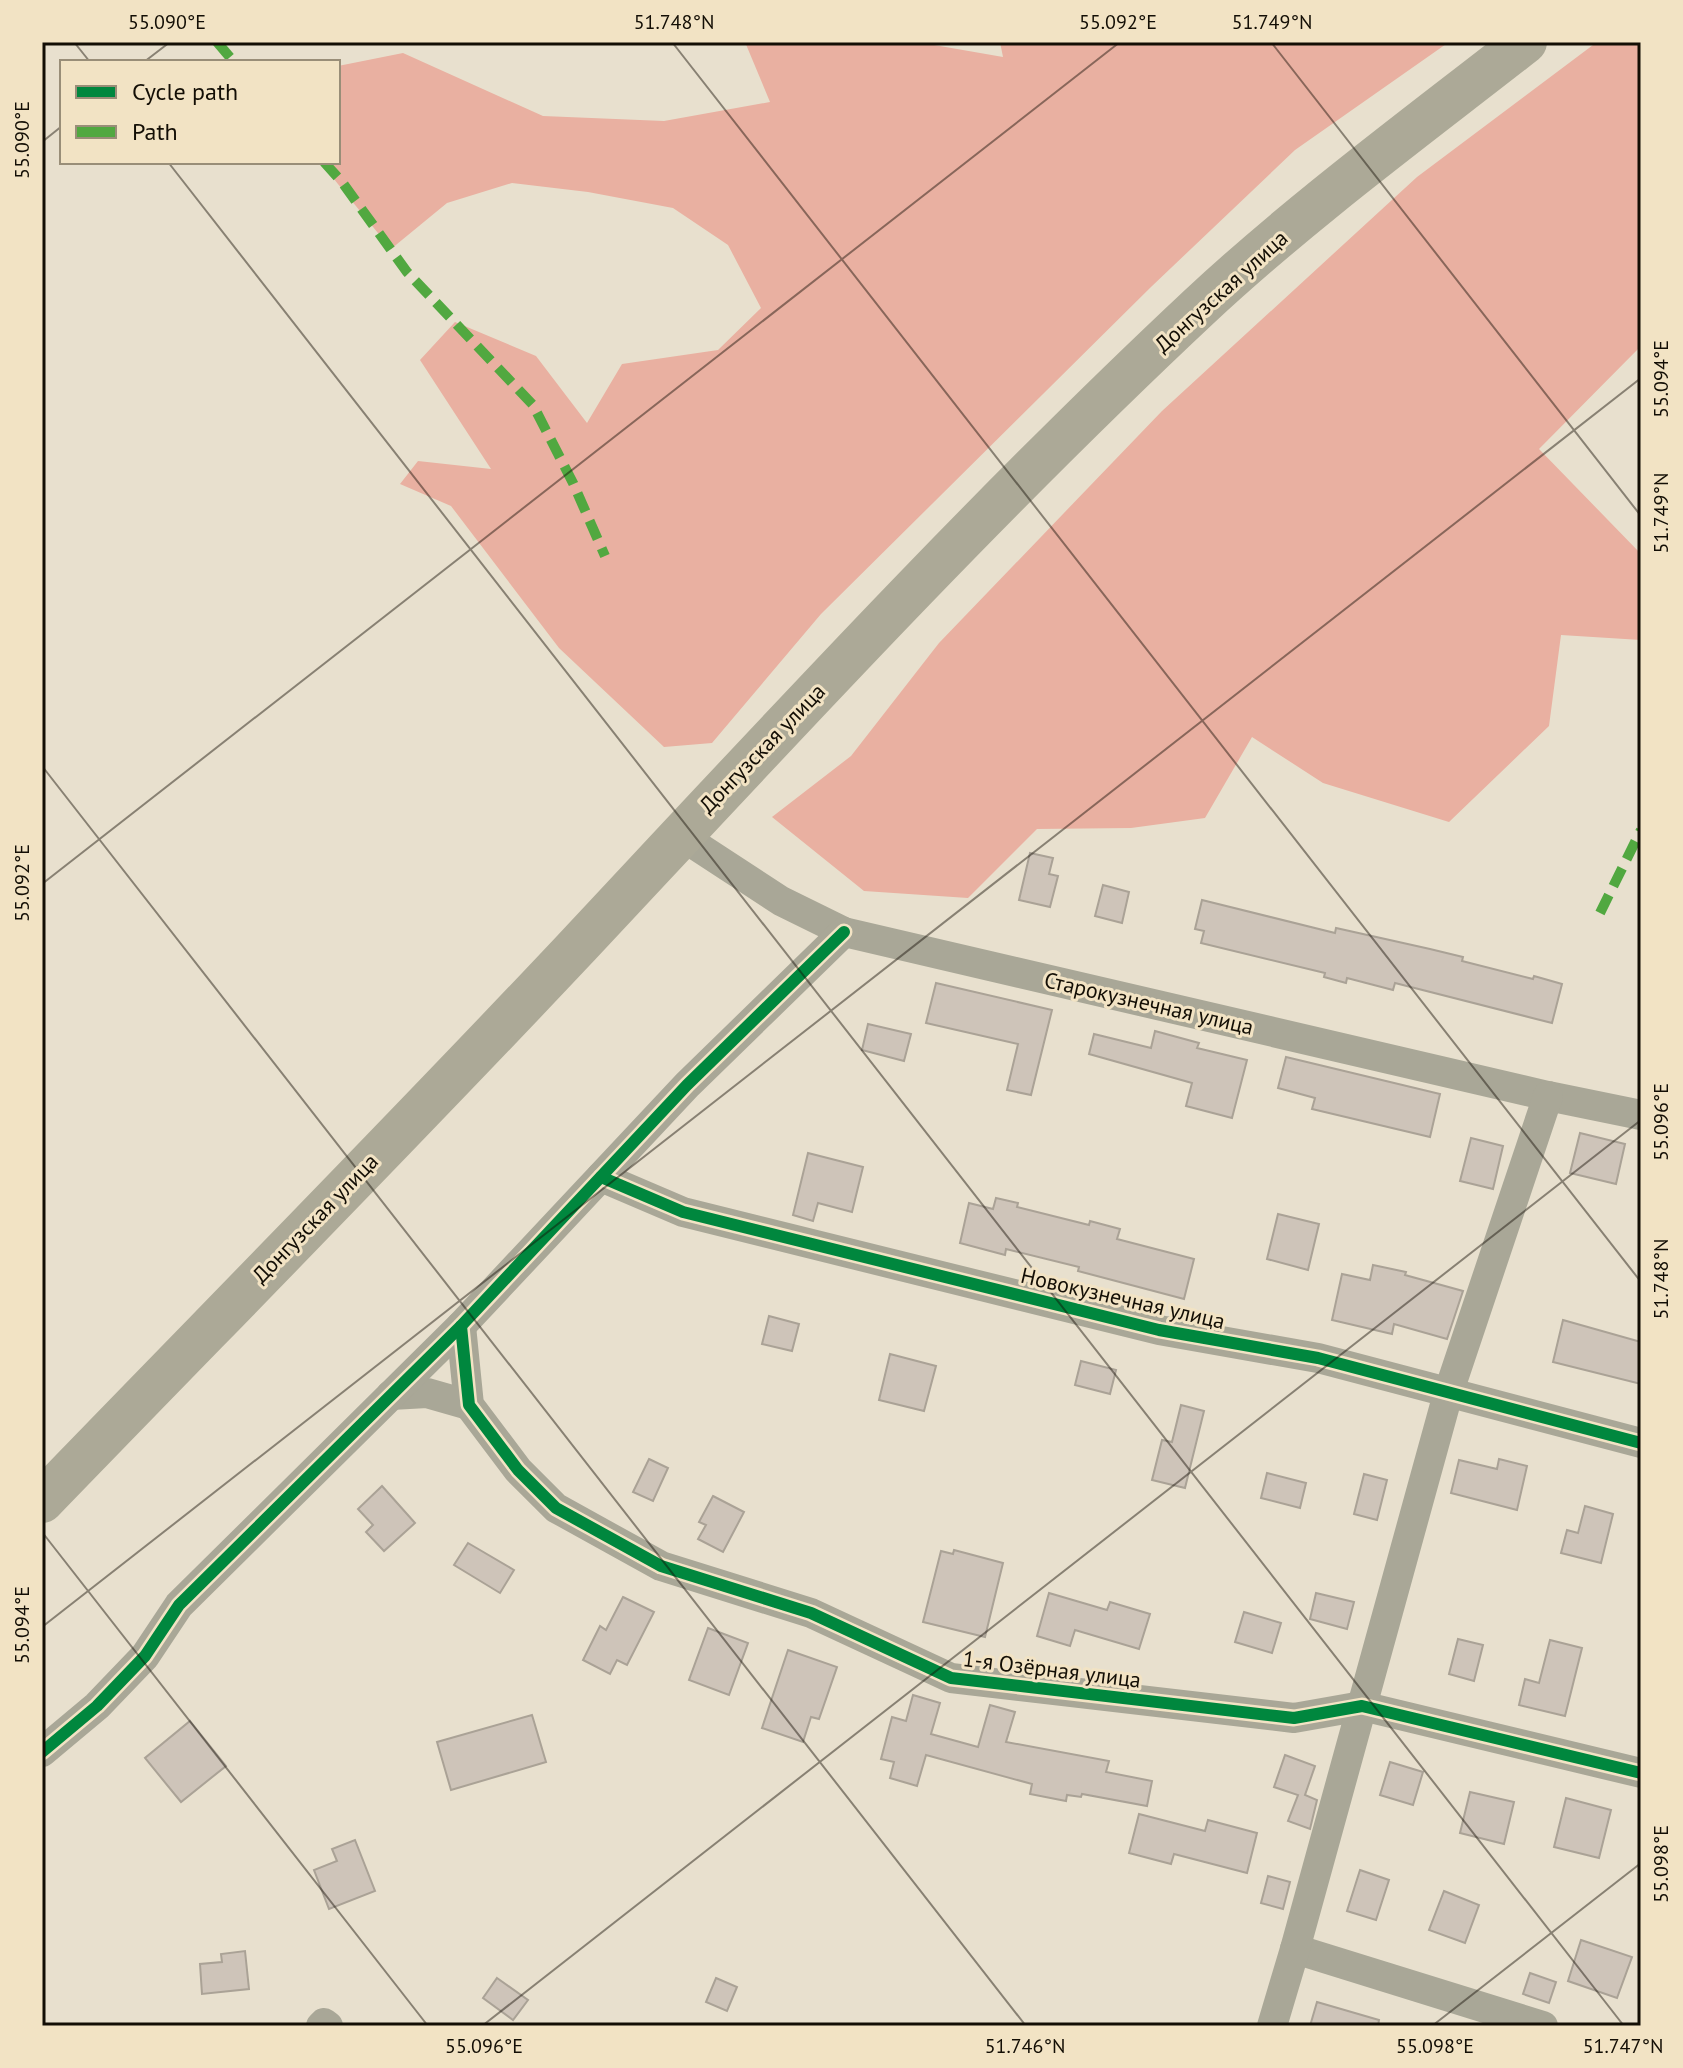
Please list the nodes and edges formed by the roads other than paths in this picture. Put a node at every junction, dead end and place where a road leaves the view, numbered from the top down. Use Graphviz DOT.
graph roads {
  1 [pos="1525,42"];
  2 [pos="680,835"];
  3 [pos="844,932"];
  4 [pos="1548,1096"];
  5 [pos="1641,1115"];
  6 [pos="601,1177"];
  7 [pos="461,1326"];
  8 [pos="1448,1394"];
  9 [pos="391,1395"];
  10 [pos="469,1405"];
  11 [pos="1641,1443"];
  12 [pos="42,1501"];
  13 [pos="1362,1706"];
  14 [pos="42,1752"];
  15 [pos="1641,1773"];
  16 [pos="1295,1949"];
  17 [pos="1272,2026"];
  18 [pos="1543,2026"];
  1 -- 2 [label="main road, Донгузская улица"];
  2 -- 3 [label="street, Старокузнечная улица"];
  2 -- 12 [label="main road, Донгузская улица"];
  3 -- 4 [label="street, Старокузнечная улица"];
  3 -- 6 [label="street"];
  4 -- 5 [label="street, Старокузнечная улица"];
  4 -- 8 [label="street"];
  6 -- 7 [label="street"];
  6 -- 8 [label="street, Новокузнечная улица"];
  7 -- 9 [label="street"];
  7 -- 10 [label="street"];
  8 -- 11 [label="street, Новокузнечная улица"];
  8 -- 13 [label="street"];
  9 -- 10 [label="street"];
  9 -- 14 [label="street"];
  10 -- 13 [label="street, 1-я Озёрная улица"];
  13 -- 15 [label="street, 1-я Озёрная улица"];
  13 -- 16 [label="street"];
  16 -- 17 [label="street"];
  16 -- 18 [label="street"];
}
